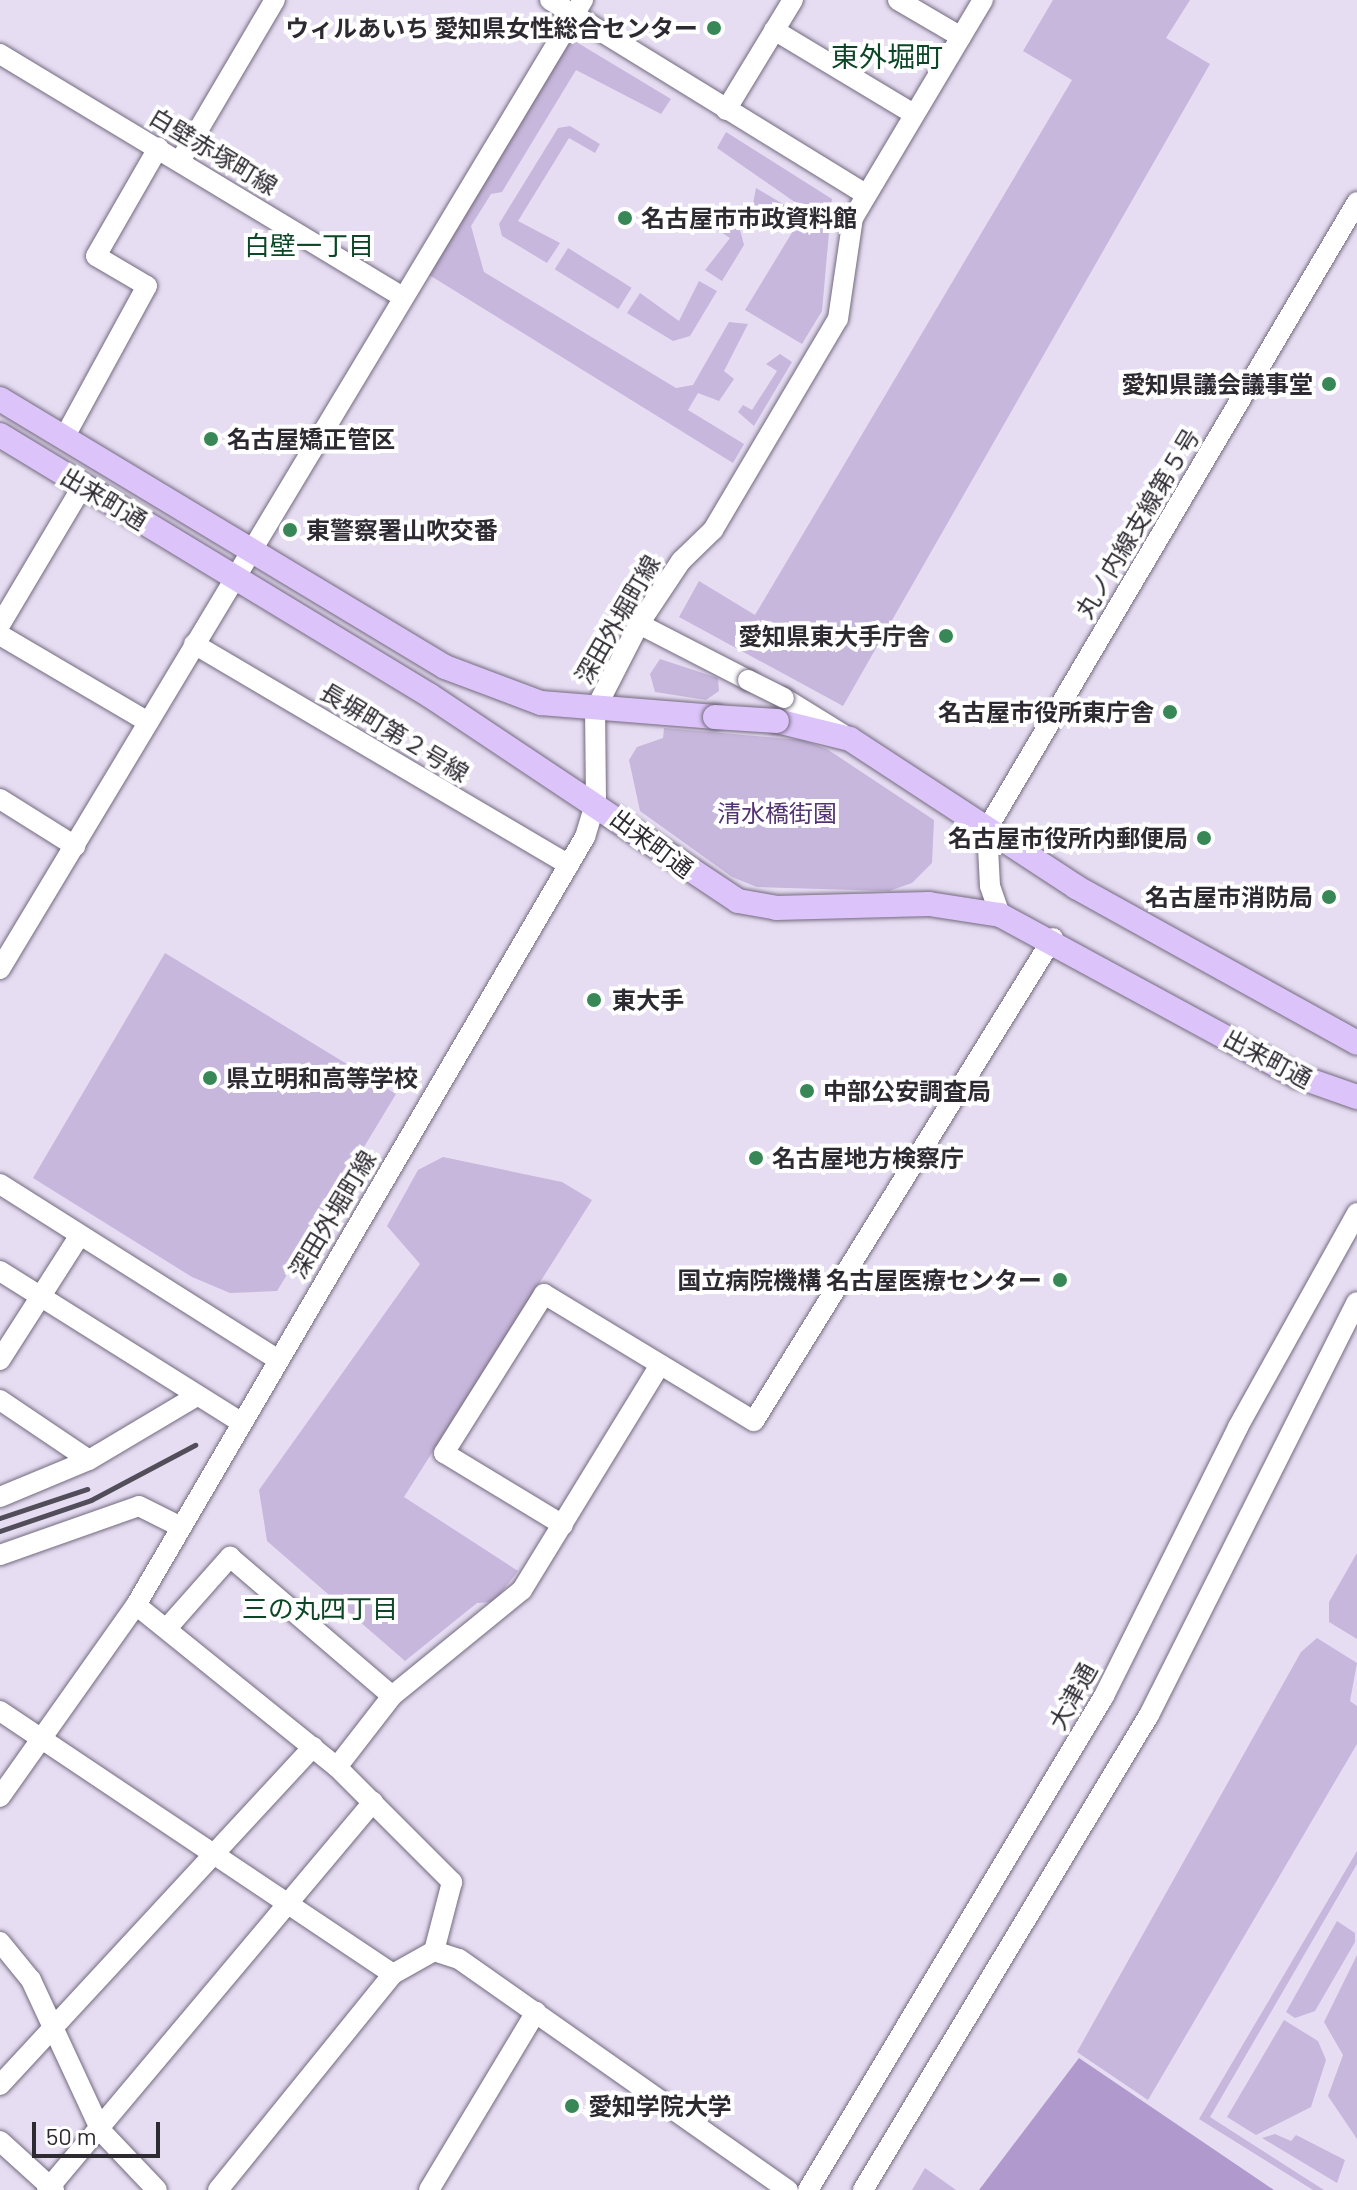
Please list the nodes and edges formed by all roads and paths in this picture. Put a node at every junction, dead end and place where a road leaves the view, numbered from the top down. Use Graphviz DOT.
graph roads {
  1 [pos="275,0"];
  2 [pos="550,0"];
  3 [pos="793,0"];
  4 [pos="898,0"];
  5 [pos="983,0"];
  6 [pos="578,7"];
  7 [pos="774,30"];
  8 [pos="961,37"];
  9 [pos="0,54"];
  10 [pos="726,110"];
  11 [pos="914,114"];
  12 [pos="158,148"];
  13 [pos="180,161"];
  14 [pos="865,194"];
  15 [pos="1357,202"];
  16 [pos="400,295"];
  17 [pos="0,399"];
  18 [pos="0,435"];
  19 [pos="64,438"];
  20 [pos="83,485"];
  21 [pos="249,548"];
  22 [pos="234,576"];
  23 [pos="639,624"];
  24 [pos="0,625"];
  25 [pos="0,635"];
  26 [pos="194,644"];
  27 [pos="780,709"];
  28 [pos="595,710"];
  29 [pos="148,722"];
  30 [pos="596,801"];
  31 [pos="2,805"];
  32 [pos="987,829"];
  33 [pos="75,846"];
  34 [pos="569,865"];
  35 [pos="1000,915"];
  36 [pos="1053,938"];
  37 [pos="0,969"];
  38 [pos="1357,1043"];
  39 [pos="1357,1097"];
  40 [pos="0,1184"];
  41 [pos="1357,1213"];
  42 [pos="80,1235"];
  43 [pos="0,1271"];
  44 [pos="42,1298"];
  45 [pos="1357,1302"];
  46 [pos="277,1359"];
  47 [pos="0,1360"];
  48 [pos="660,1365"];
  49 [pos="195,1397"];
  50 [pos="0,1400"];
  51 [pos="241,1422"];
  52 [pos="89,1460"];
  53 [pos="0,1497"];
  54 [pos="563,1525"];
  55 [pos="181,1527"];
  56 [pos="0,1555"];
  57 [pos="136,1605"];
  58 [pos="168,1627"];
  59 [pos="392,1696"];
  60 [pos="0,1711"];
  61 [pos="42,1738"];
  62 [pos="313,1747"];
  63 [pos="337,1767"];
  64 [pos="0,1797"];
  65 [pos="373,1802"];
  66 [pos="216,1854"];
  67 [pos="288,1904"];
  68 [pos="0,1942"];
  69 [pos="434,1951"];
  70 [pos="393,1974"];
  71 [pos="536,2012"];
  72 [pos="56,2029"];
  73 [pos="0,2085"];
  74 [pos="101,2131"];
  75 [pos="0,2141"];
  76 [pos="51,2189"];
  77 [pos="157,2190"];
  78 [pos="218,2190"];
  79 [pos="429,2190"];
  80 [pos="788,2190"];
  81 [pos="808,2190"];
  82 [pos="863,2190"];
  1 -- 13 [label="street"];
  2 -- 6 [label="street"];
  3 -- 7 [label="street"];
  4 -- 8 [label="street"];
  5 -- 8 [label="street, 深田外堀町線"];
  6 -- 10 [label="street"];
  6 -- 16 [label="street"];
  7 -- 10 [label="street"];
  7 -- 11 [label="street"];
  8 -- 11 [label="street, 深田外堀町線"];
  9 -- 12 [label="street, 白壁赤塚町線"];
  10 -- 14 [label="street"];
  11 -- 14 [label="street, 深田外堀町線"];
  12 -- 13 [label="street, 白壁赤塚町線"];
  12 -- 19 [label="street"];
  13 -- 16 [label="street, 白壁赤塚町線"];
  14 -- 23 [label="street, 深田外堀町線"];
  15 -- 32 [label="street, 丸ノ内線支線第５号"];
  16 -- 21 [label="street"];
  17 -- 19 [label="main road, 出来町通"];
  18 -- 20 [label="main road, 出来町通"];
  19 -- 21 [label="main road, 出来町通"];
  20 -- 22 [label="main road, 出来町通"];
  20 -- 24 [label="street"];
  21 -- 22 [label="street"];
  21 -- 28 [label="main road, 出来町通"];
  22 -- 26 [label="street"];
  22 -- 30 [label="main road, 出来町通"];
  23 -- 27 [label="street, bridge"];
  23 -- 28 [label="street, 深田外堀町線"];
  25 -- 29 [label="street"];
  26 -- 29 [label="street"];
  26 -- 34 [label="street, 長塀町第２号線"];
  27 -- 28 [label="main road, 出来町通, bridge"];
  27 -- 32 [label="main road, 出来町通"];
  28 -- 30 [label="street, 深田外堀町線"];
  29 -- 33 [label="street"];
  30 -- 34 [label="street, 深田外堀町線"];
  30 -- 35 [label="main road, 出来町通"];
  31 -- 33 [label="street"];
  32 -- 35 [label="street"];
  32 -- 38 [label="main road, 出来町通"];
  33 -- 37 [label="street"];
  34 -- 46 [label="street, 深田外堀町線"];
  35 -- 36 [label="main road, 出来町通"];
  36 -- 39 [label="main road, 出来町通"];
  36 -- 48 [label="street"];
  40 -- 42 [label="street"];
  41 -- 81 [label="street, 大津通"];
  42 -- 44 [label="street"];
  42 -- 46 [label="street"];
  43 -- 44 [label="street"];
  44 -- 47 [label="street"];
  44 -- 49 [label="street"];
  45 -- 82 [label="street"];
  46 -- 51 [label="street, 深田外堀町線"];
  48 -- 54 [label="street"];
  48 -- 54 [label="street"];
  49 -- 51 [label="street"];
  49 -- 52 [label="street"];
  50 -- 52 [label="street"];
  51 -- 55 [label="street, 深田外堀町線"];
  52 -- 53 [label="street"];
  54 -- 59 [label="street"];
  55 -- 56 [label="street"];
  55 -- 57 [label="street, 深田外堀町線"];
  57 -- 58 [label="street"];
  57 -- 61 [label="street, 深田外堀町線"];
  58 -- 59 [label="street"];
  58 -- 62 [label="street"];
  59 -- 63 [label="street"];
  60 -- 61 [label="street"];
  61 -- 64 [label="street, 深田外堀町線"];
  61 -- 66 [label="street"];
  62 -- 63 [label="street"];
  62 -- 66 [label="street"];
  63 -- 65 [label="street"];
  65 -- 67 [label="street"];
  65 -- 69 [label="street"];
  66 -- 67 [label="street"];
  66 -- 72 [label="street"];
  67 -- 70 [label="street"];
  67 -- 74 [label="street"];
  68 -- 72 [label="street"];
  69 -- 70 [label="street"];
  69 -- 71 [label="street"];
  70 -- 78 [label="street"];
  71 -- 79 [label="street"];
  71 -- 80 [label="street"];
  72 -- 73 [label="street"];
  72 -- 74 [label="street"];
  74 -- 76 [label="street"];
  74 -- 77 [label="street"];
  75 -- 76 [label="street"];
}
